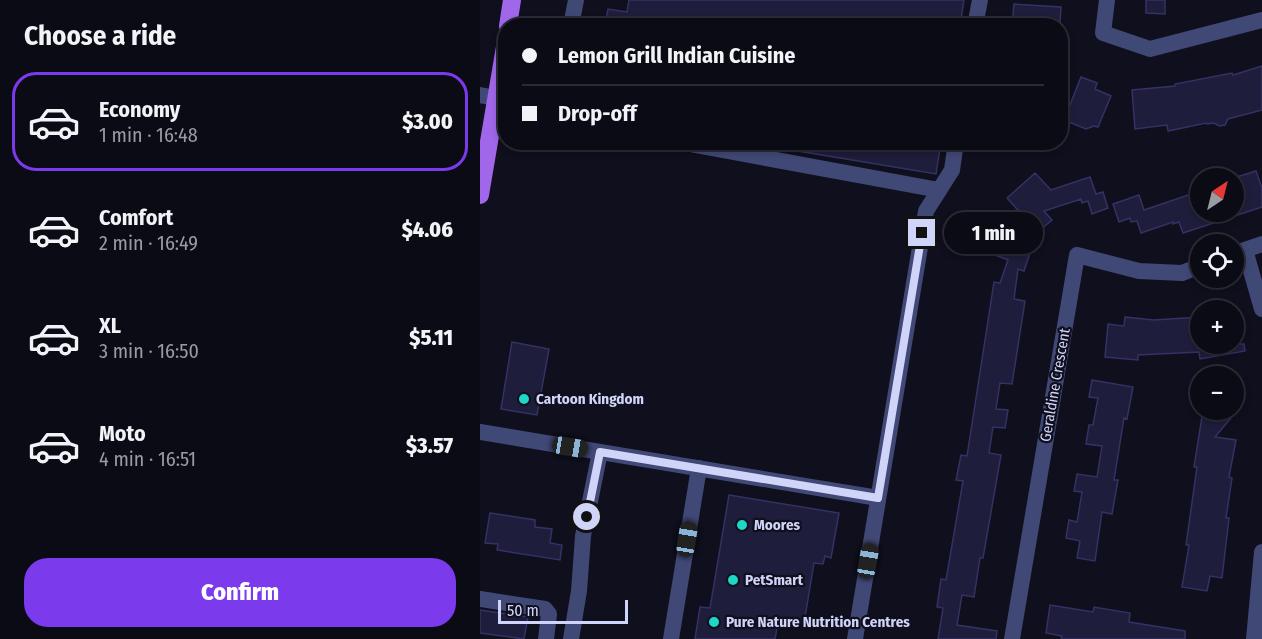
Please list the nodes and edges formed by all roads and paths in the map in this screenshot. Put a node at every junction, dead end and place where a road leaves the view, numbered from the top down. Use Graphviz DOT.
graph roads {
  1 [pos="512,0"];
  2 [pos="576,0"];
  3 [pos="980,0"];
  4 [pos="1107,0"];
  5 [pos="509,18"];
  6 [pos="573,18"];
  7 [pos="977,18"];
  8 [pos="1262,20"];
  9 [pos="498,79"];
  10 [pos="494,98"];
  11 [pos="722,150"];
  12 [pos="956,150"];
  13 [pos="939,190"];
  14 [pos="480,195"];
  15 [pos="1262,244"];
  16 [pos="1244,250"];
  17 [pos="1244,264"];
  18 [pos="1190,270"];
  19 [pos="1262,309"];
  20 [pos="480,432"];
  21 [pos="600,452"];
  22 [pos="699,468"];
  23 [pos="878,498"];
  24 [pos="1262,552"];
  25 [pos="480,599"];
  26 [pos="547,633"];
  27 [pos="535,639"];
  28 [pos="571,639"];
  29 [pos="671,639"];
  30 [pos="855,639"];
  31 [pos="1012,639"];
  32 [pos="1254,639"];
  1 -- 5 [label="main road"];
  2 -- 6 [label="street"];
  3 -- 7 [label="street"];
  4 -- 8 [label="street"];
  9 -- 10 [label="main road"];
  10 -- 14 [label="main road"];
  11 -- 13 [label="street"];
  12 -- 13 [label="street"];
  13 -- 23 [label="street"];
  15 -- 16 [label="street"];
  17 -- 19 [label="street"];
  18 -- 31 [label="street, Geraldine Crescent"];
  20 -- 21 [label="street"];
  21 -- 22 [label="street"];
  21 -- 28 [label="street"];
  22 -- 23 [label="street"];
  22 -- 29 [label="street"];
  23 -- 30 [label="street"];
  24 -- 32 [label="street"];
  25 -- 26 [label="street"];
  26 -- 27 [label="street"];
}
